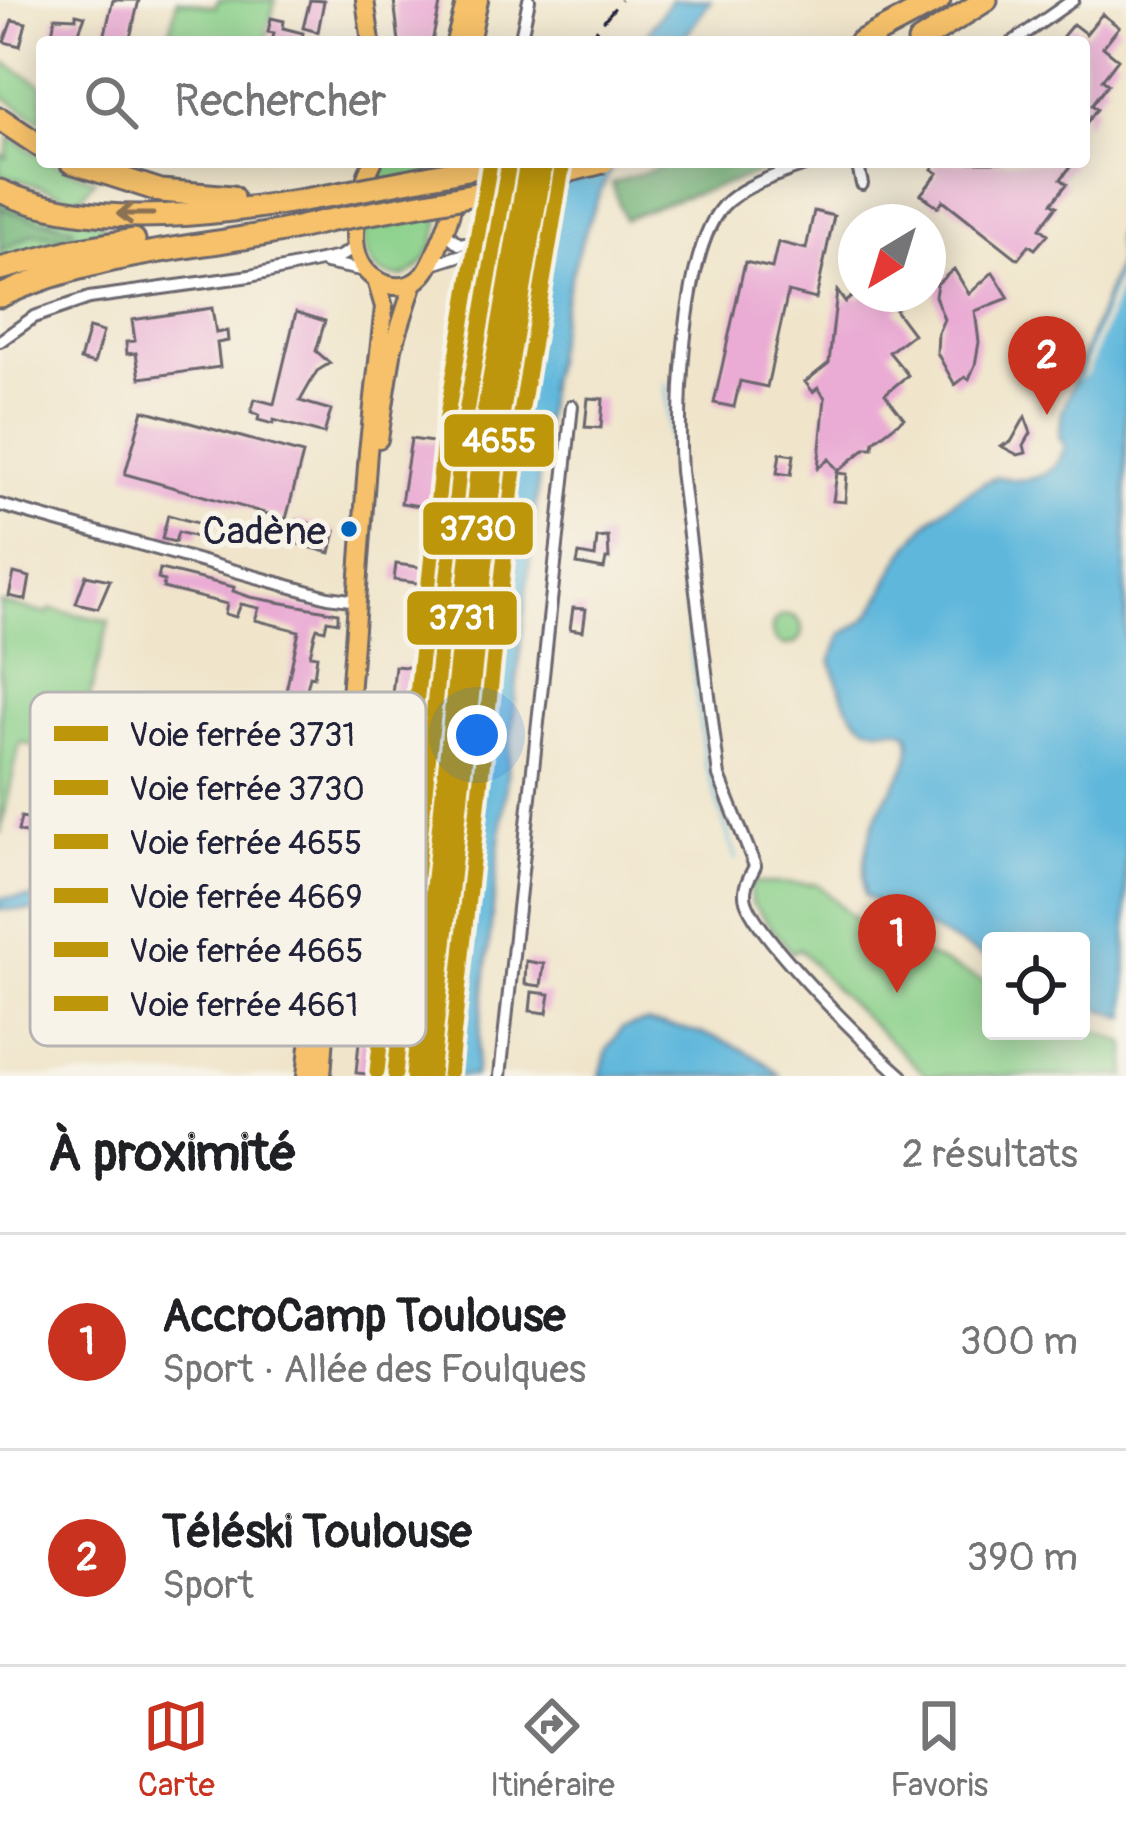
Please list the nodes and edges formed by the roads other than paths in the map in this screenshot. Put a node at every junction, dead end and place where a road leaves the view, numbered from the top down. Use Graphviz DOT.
graph roads {
  1 [pos="365,0"];
  2 [pos="466,0"];
  3 [pos="479,0"];
  4 [pos="529,0"];
  5 [pos="939,0"];
  6 [pos="986,0"];
  7 [pos="1073,0"];
  8 [pos="370,36"];
  9 [pos="457,36"];
  10 [pos="471,36"];
  11 [pos="521,36"];
  12 [pos="871,36"];
  13 [pos="929,36"];
  14 [pos="1022,36"];
  15 [pos="0,119"];
  16 [pos="36,143"];
  17 [pos="88,168"];
  18 [pos="371,168"];
  19 [pos="450,168"];
  20 [pos="469,168"];
  21 [pos="498,168"];
  22 [pos="580,168"];
  23 [pos="797,168"];
  24 [pos="858,168"];
  25 [pos="862,184"];
  26 [pos="0,191"];
  27 [pos="331,196"];
  28 [pos="327,221"];
  29 [pos="444,231"];
  30 [pos="482,239"];
  31 [pos="356,247"];
  32 [pos="316,262"];
  33 [pos="430,265"];
  34 [pos="0,269"];
  35 [pos="371,275"];
  36 [pos="414,282"];
  37 [pos="0,296"];
  38 [pos="0,341"];
  39 [pos="572,406"];
  40 [pos="0,505"];
  41 [pos="366,511"];
  42 [pos="358,601"];
  43 [pos="350,692"];
  44 [pos="309,1046"];
  45 [pos="324,1046"];
  46 [pos="306,1076"];
  47 [pos="322,1076"];
  48 [pos="500,1076"];
  49 [pos="902,1076"];
  1 -- 8 [label="main road"];
  2 -- 9 [label="main road"];
  3 -- 10 [label="main road"];
  4 -- 11 [label="street"];
  5 -- 12 [label="highway"];
  6 -- 13 [label="highway"];
  7 -- 14 [label="street"];
  15 -- 16 [label="highway"];
  17 -- 27 [label="highway"];
  18 -- 31 [label="main road"];
  19 -- 29 [label="main road"];
  20 -- 27 [label="highway, bridge"];
  21 -- 30 [label="street"];
  22 -- 28 [label="highway, bridge"];
  23 -- 49 [label="street"];
  24 -- 25 [label="street"];
  27 -- 26 [label="highway, one-way"];
  28 -- 34 [label="highway"];
  28 -- 37 [label="highway"];
  29 -- 30 [label="street"];
  29 -- 33 [label="main road"];
  30 -- 33 [label="street"];
  31 -- 32 [label="street"];
  31 -- 35 [label="main road"];
  32 -- 35 [label="street"];
  32 -- 38 [label="street"];
  33 -- 36 [label="main road"];
  35 -- 36 [label="main road"];
  35 -- 41 [label="main road"];
  36 -- 41 [label="main road"];
  39 -- 48 [label="street"];
  40 -- 42 [label="street"];
  41 -- 42 [label="main road"];
  42 -- 43 [label="main road"];
  44 -- 46 [label="main road"];
  45 -- 47 [label="main road"];
}
